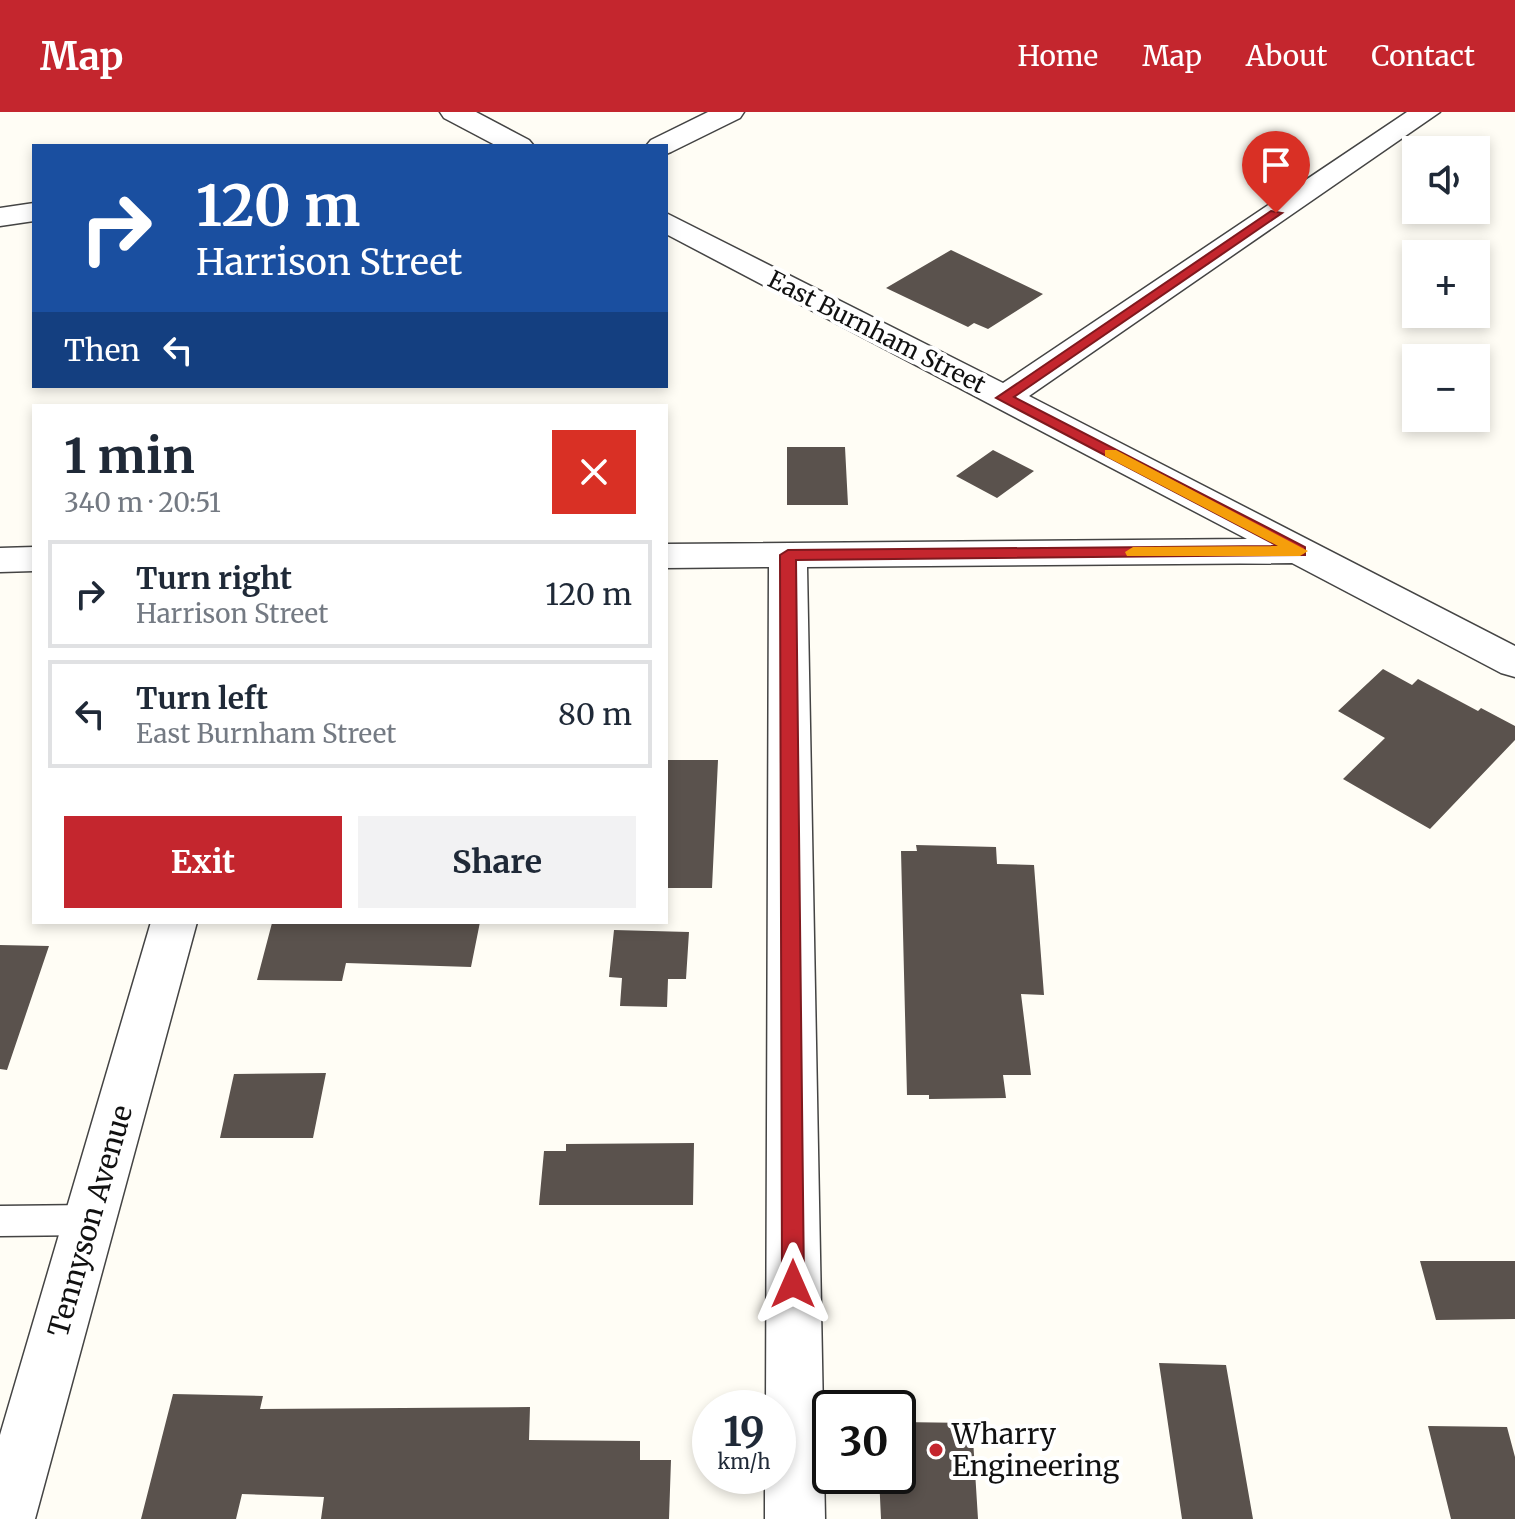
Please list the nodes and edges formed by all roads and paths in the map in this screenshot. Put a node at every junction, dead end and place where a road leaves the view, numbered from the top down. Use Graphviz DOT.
graph roads {
  1 [pos="454,112"];
  2 [pos="730,112"];
  3 [pos="1426,112"];
  4 [pos="514,144"];
  5 [pos="665,144"];
  6 [pos="32,212"];
  7 [pos="0,217"];
  8 [pos="668,223"];
  9 [pos="1004,398"];
  10 [pos="1300,551"];
  11 [pos="788,555"];
  12 [pos="668,556"];
  13 [pos="32,559"];
  14 [pos="0,560"];
  15 [pos="1515,663"];
  16 [pos="173,924"];
  17 [pos="90,1220"];
  18 [pos="0,1221"];
  19 [pos="5,1519"];
  20 [pos="795,1519"];
  1 -- 4 [label="street"];
  2 -- 5 [label="street"];
  3 -- 9 [label="street"];
  6 -- 7 [label="street"];
  8 -- 9 [label="street, East Burnham Street"];
  9 -- 10 [label="street, East Burnham Street"];
  10 -- 11 [label="street"];
  10 -- 15 [label="street, East Burnham Street"];
  11 -- 12 [label="street"];
  11 -- 20 [label="street"];
  13 -- 14 [label="street"];
  16 -- 17 [label="street, Tennyson Avenue"];
  17 -- 18 [label="lane"];
  17 -- 19 [label="street, Tennyson Avenue"];
}
